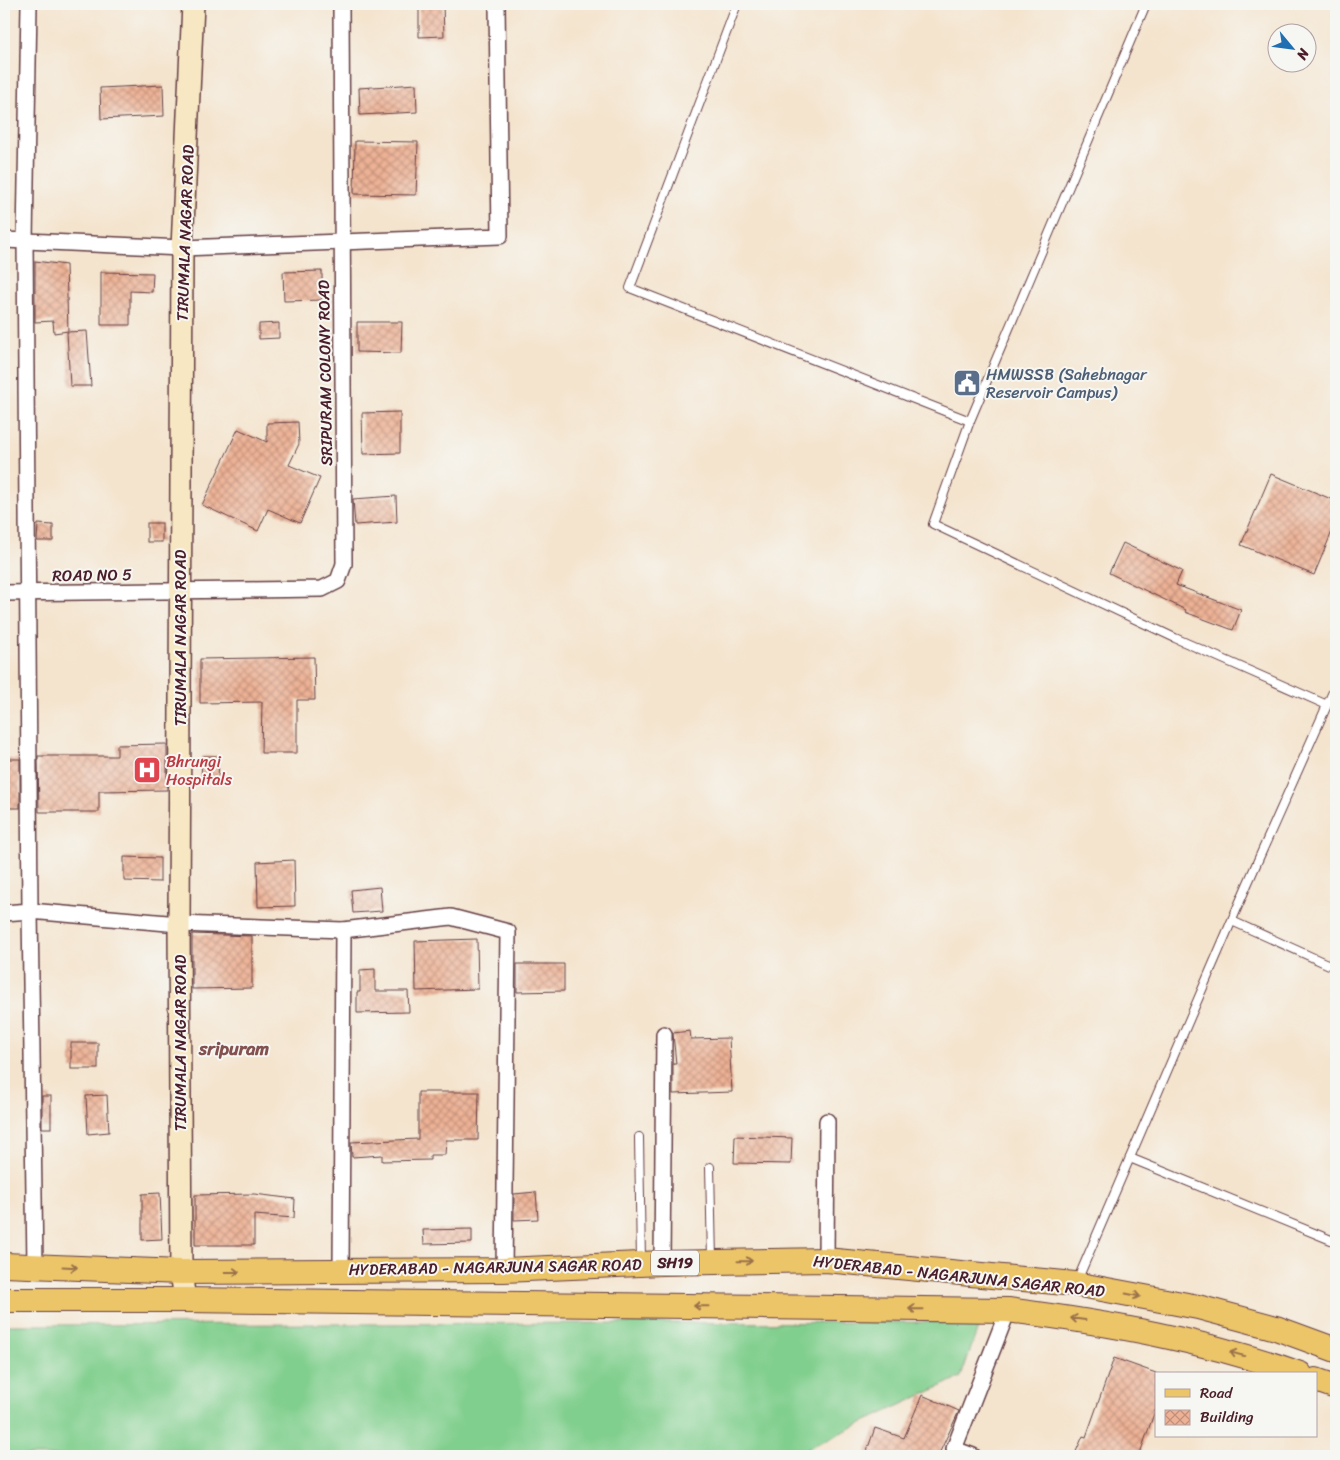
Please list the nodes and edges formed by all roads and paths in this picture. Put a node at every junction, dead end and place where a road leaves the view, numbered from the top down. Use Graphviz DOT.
graph roads {
  1 [pos="29,4"];
  2 [pos="193,4"];
  3 [pos="341,4"];
  4 [pos="497,4"];
  5 [pos="737,4"];
  6 [pos="1146,4"];
  7 [pos="4,240"];
  8 [pos="25,240"];
  9 [pos="341,243"];
  10 [pos="182,248"];
  11 [pos="970,421"];
  12 [pos="180,591"];
  13 [pos="27,593"];
  14 [pos="4,594"];
  15 [pos="1336,685"];
  16 [pos="1327,705"];
  17 [pos="30,911"];
  18 [pos="4,913"];
  19 [pos="1232,921"];
  20 [pos="179,924"];
  21 [pos="343,930"];
  22 [pos="1336,968"];
  23 [pos="664,1034"];
  24 [pos="827,1121"];
  25 [pos="639,1137"];
  26 [pos="1130,1158"];
  27 [pos="710,1167"];
  28 [pos="1336,1242"];
  29 [pos="826,1260"];
  30 [pos="712,1262"];
  31 [pos="651,1263"];
  32 [pos="4,1265"];
  33 [pos="35,1266"];
  34 [pos="504,1270"];
  35 [pos="341,1271"];
  36 [pos="181,1272"];
  37 [pos="1076,1284"];
  38 [pos="4,1300"];
  39 [pos="185,1300"];
  40 [pos="1008,1310"];
  41 [pos="1336,1350"];
  42 [pos="1294,1372"];
  43 [pos="1318,1381"];
  44 [pos="1336,1387"];
  45 [pos="953,1452"];
  46 [pos="973,1456"];
  1 -- 8 [label="street"];
  2 -- 10 [label="street, TIRUMALA NAGAR ROAD"];
  3 -- 9 [label="street, SRIPURAM COLONY ROAD"];
  4 -- 9 [label="street"];
  5 -- 11 [label="lane"];
  6 -- 11 [label="lane"];
  7 -- 8 [label="street"];
  8 -- 10 [label="street"];
  8 -- 13 [label="street"];
  9 -- 10 [label="street"];
  9 -- 12 [label="street, SRIPURAM COLONY ROAD"];
  10 -- 12 [label="street, TIRUMALA NAGAR ROAD"];
  11 -- 16 [label="lane"];
  12 -- 13 [label="street, ROAD NO 5"];
  12 -- 20 [label="street, TIRUMALA NAGAR ROAD"];
  13 -- 14 [label="street, ROAD NO 5"];
  13 -- 17 [label="street"];
  15 -- 16 [label="lane"];
  16 -- 19 [label="lane"];
  17 -- 18 [label="street"];
  17 -- 20 [label="street"];
  17 -- 33 [label="street"];
  19 -- 22 [label="lane"];
  19 -- 26 [label="lane"];
  20 -- 21 [label="street"];
  20 -- 36 [label="street, TIRUMALA NAGAR ROAD"];
  21 -- 34 [label="street"];
  21 -- 35 [label="street"];
  23 -- 31 [label="street"];
  24 -- 29 [label="street"];
  25 -- 31 [label="lane"];
  26 -- 28 [label="lane"];
  26 -- 37 [label="lane"];
  27 -- 30 [label="lane"];
  30 -- 29 [label="main road, HYDERABAD - NAGARJUNA SAGAR ROAD / SH19, one-way"];
  29 -- 37 [label="main road, HYDERABAD - NAGARJUNA SAGAR ROAD / SH19"];
  30 -- 31 [label="main road, HYDERABAD - NAGARJUNA SAGAR ROAD / SH19"];
  31 -- 34 [label="main road, HYDERABAD - NAGARJUNA SAGAR ROAD / SH19"];
  32 -- 33 [label="main road, HYDERABAD - NAGARJUNA SAGAR ROAD / SH19"];
  33 -- 36 [label="main road, HYDERABAD - NAGARJUNA SAGAR ROAD / SH19, one-way"];
  34 -- 35 [label="main road, HYDERABAD - NAGARJUNA SAGAR ROAD / SH19"];
  36 -- 35 [label="main road, HYDERABAD - NAGARJUNA SAGAR ROAD / SH19, one-way"];
  36 -- 39 [label="street, TIRUMALA NAGAR ROAD"];
  37 -- 41 [label="main road, HYDERABAD - NAGARJUNA SAGAR ROAD / SH19, one-way"];
  38 -- 39 [label="main road, HYDERABAD - NAGARJUNA SAGAR ROAD"];
  40 -- 39 [label="main road, HYDERABAD - NAGARJUNA SAGAR ROAD, one-way"];
  42 -- 40 [label="main road, HYDERABAD - NAGARJUNA SAGAR ROAD, one-way"];
  40 -- 45 [label="street"];
  43 -- 44 [label="main road"];
  45 -- 46 [label="street"];
}
